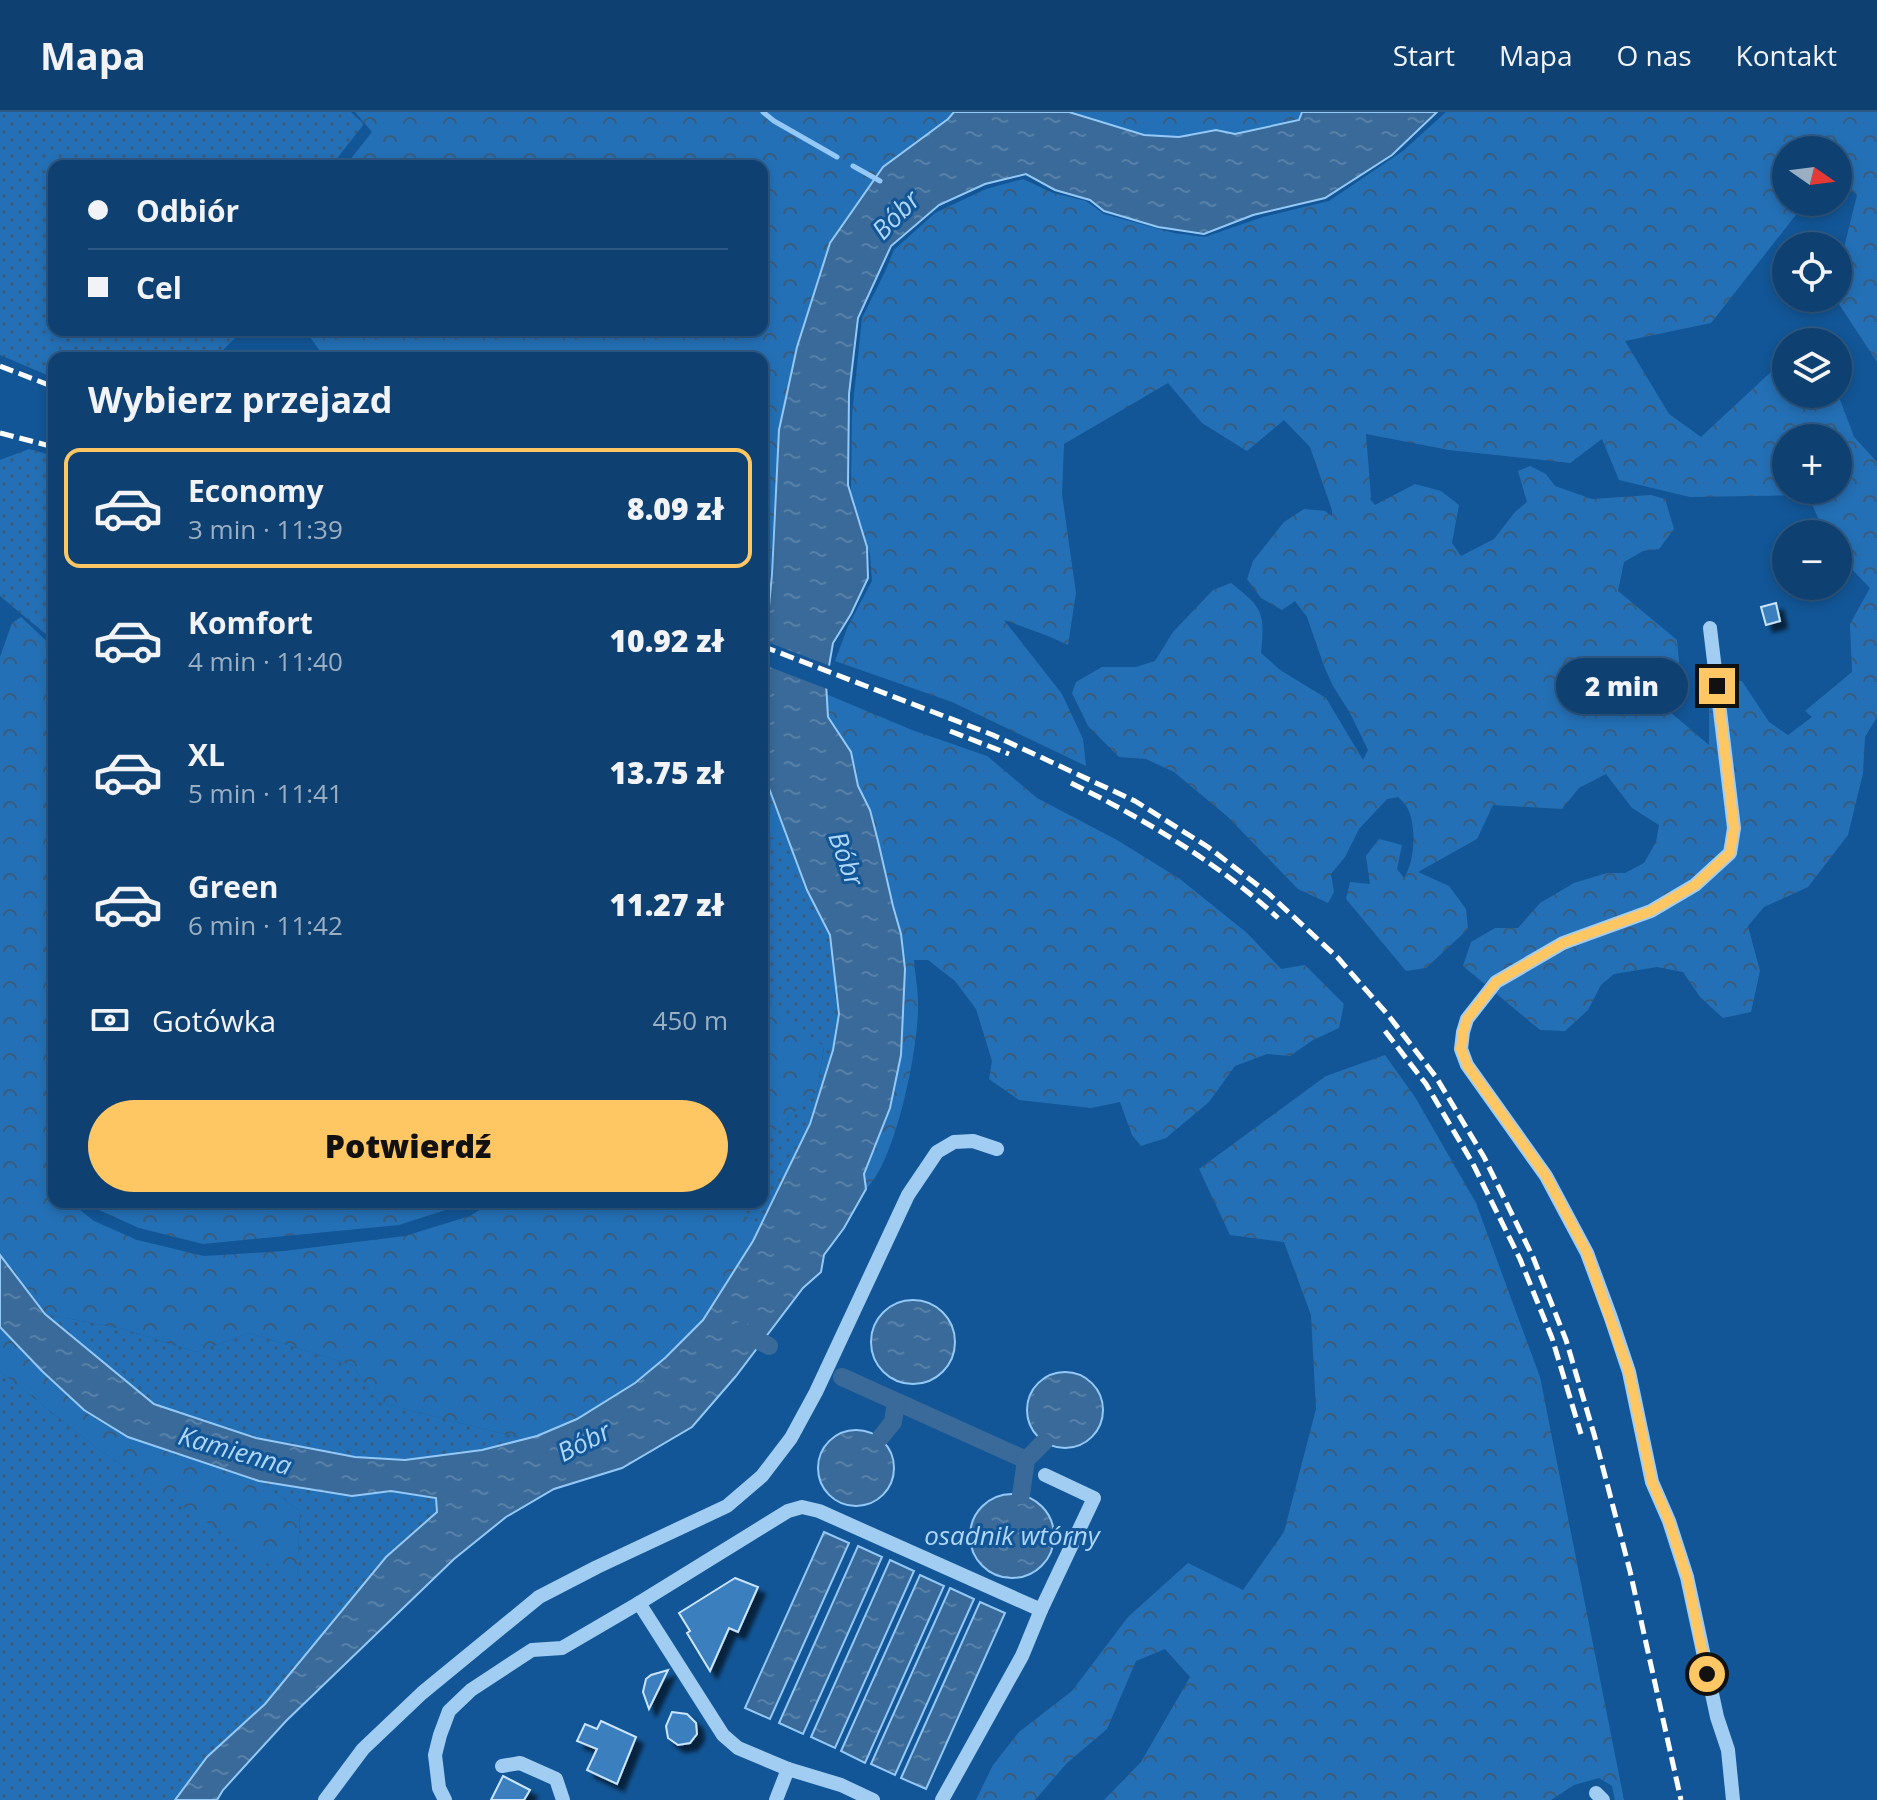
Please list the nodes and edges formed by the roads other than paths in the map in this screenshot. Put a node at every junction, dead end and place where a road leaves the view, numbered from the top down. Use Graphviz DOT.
graph roads {
  1 [pos="1710,628"];
  2 [pos="997,1149"];
  3 [pos="1045,1475"];
  4 [pos="639,1603"];
  5 [pos="1041,1610"];
  6 [pos="502,1766"];
  7 [pos="788,1769"];
  8 [pos="325,1800"];
  9 [pos="445,1800"];
  10 [pos="563,1800"];
  11 [pos="776,1800"];
  12 [pos="873,1800"];
  13 [pos="942,1800"];
  14 [pos="1733,1800"];
  1 -- 14 [label="lane"];
  2 -- 8 [label="lane"];
  3 -- 5 [label="lane"];
  4 -- 5 [label="lane"];
  4 -- 7 [label="lane"];
  4 -- 9 [label="lane"];
  5 -- 13 [label="lane"];
  6 -- 10 [label="lane"];
  7 -- 11 [label="lane"];
  7 -- 12 [label="lane"];
}
